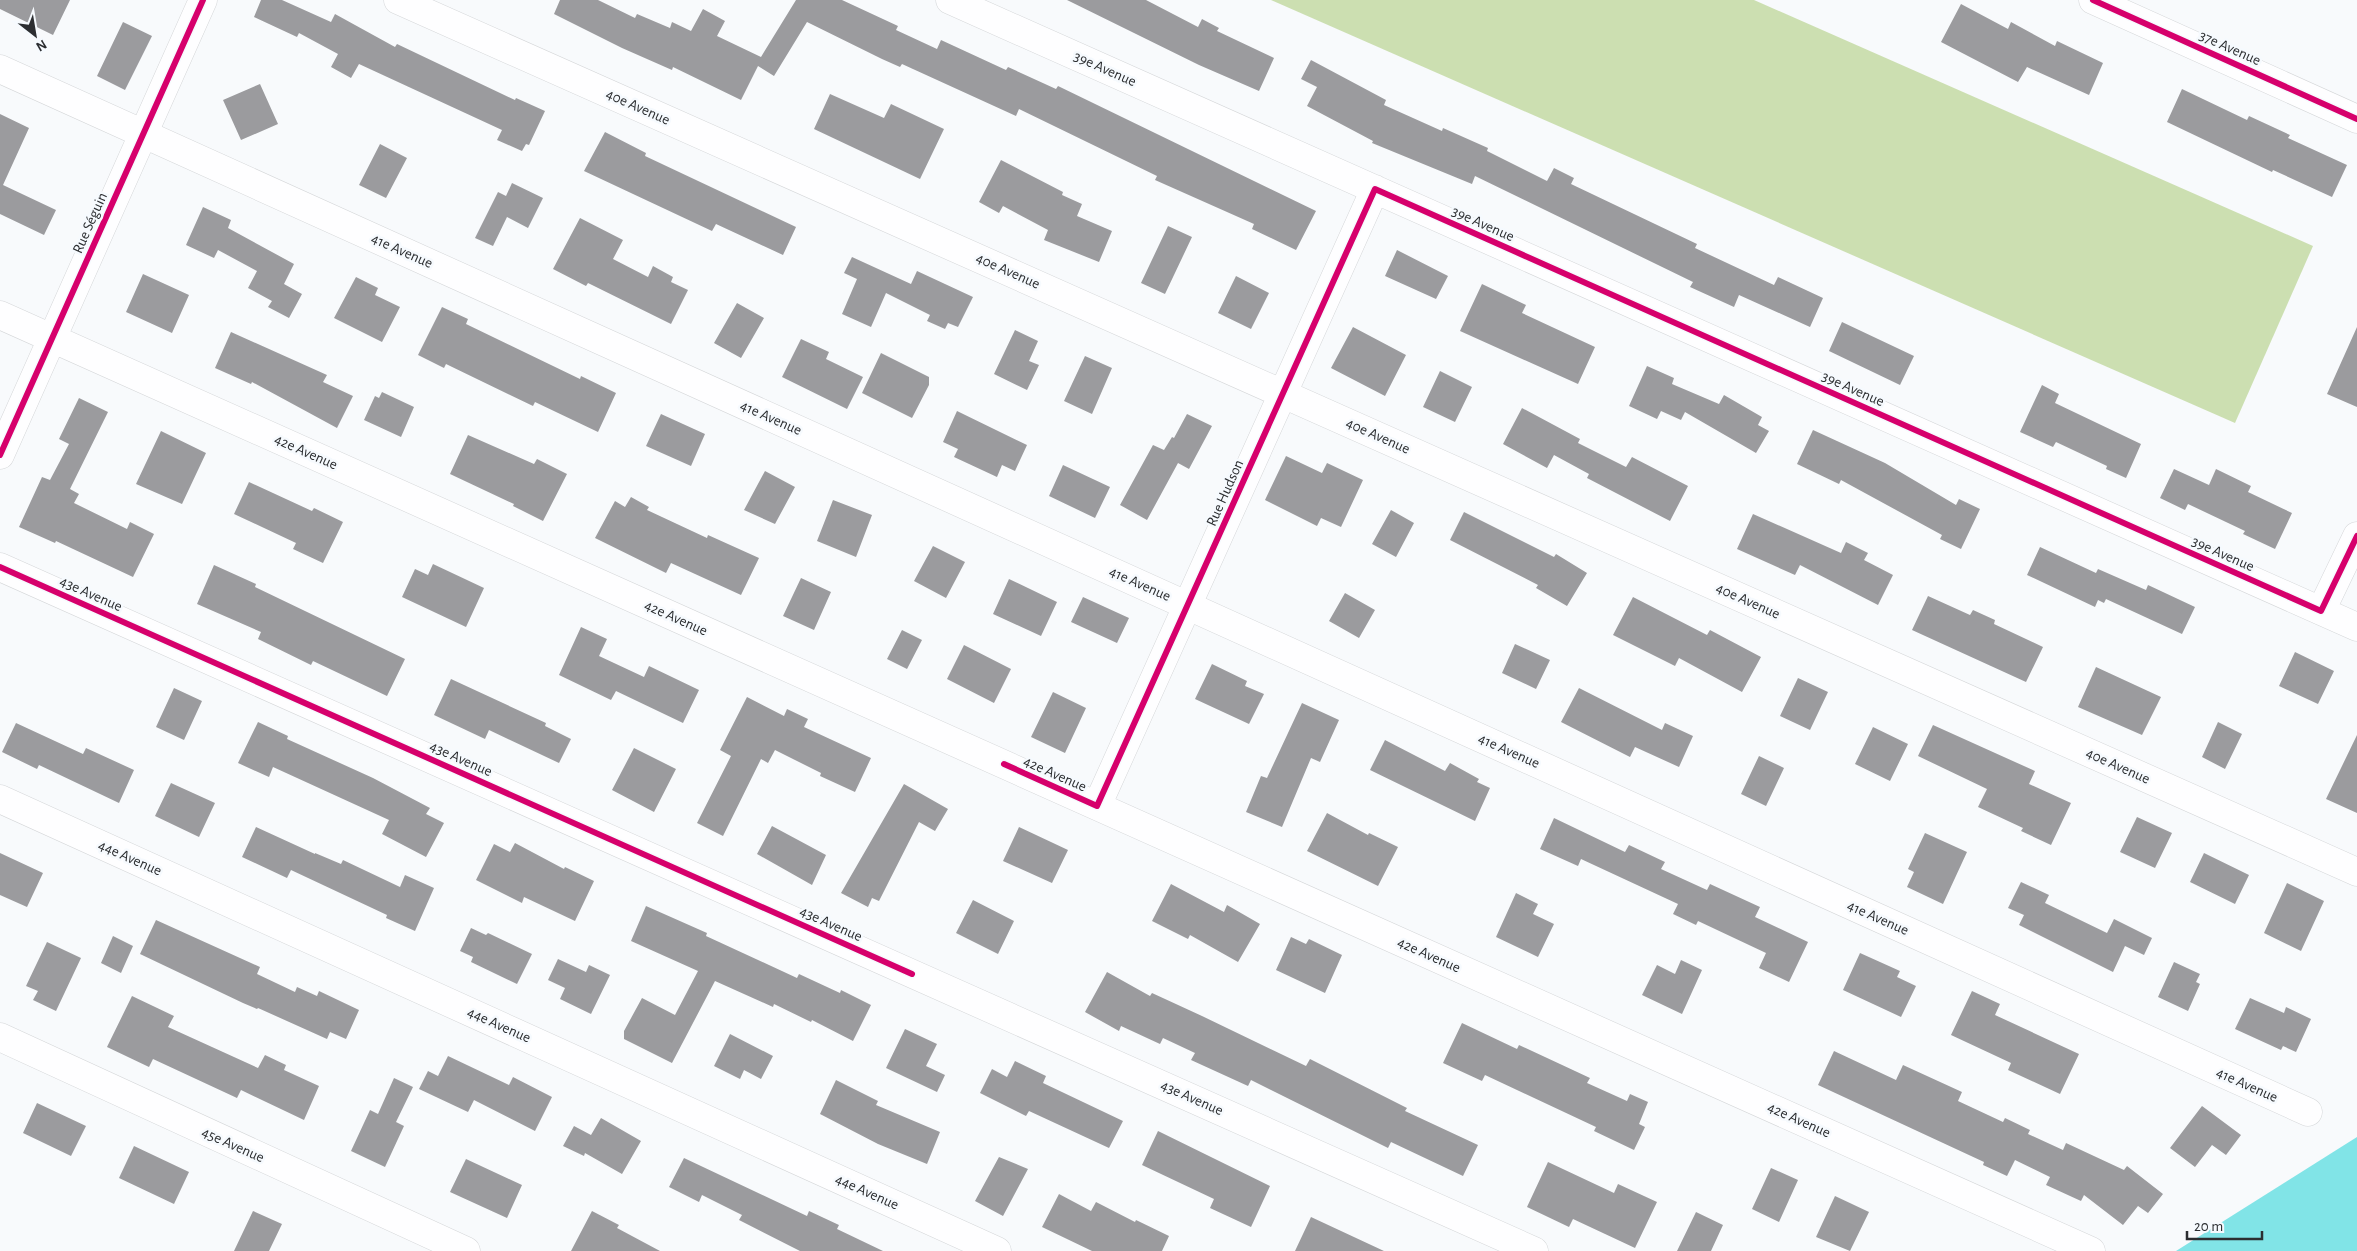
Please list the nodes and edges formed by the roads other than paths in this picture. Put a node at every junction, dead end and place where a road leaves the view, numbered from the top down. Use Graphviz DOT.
graph roads {
  1 [pos="203,0"];
  2 [pos="398,0"];
  3 [pos="950,0"];
  4 [pos="2093,0"];
  5 [pos="0,69"];
  6 [pos="2357,119"];
  7 [pos="143,134"];
  8 [pos="1375,190"];
  9 [pos="0,316"];
  10 [pos="52,339"];
  11 [pos="1283,394"];
  12 [pos="0,455"];
  13 [pos="2357,536"];
  14 [pos="0,567"];
  15 [pos="1187,606"];
  16 [pos="2321,611"];
  17 [pos="2357,627"];
  18 [pos="0,799"];
  19 [pos="1097,806"];
  20 [pos="2357,872"];
  21 [pos="0,1038"];
  22 [pos="2308,1112"];
  23 [pos="2091,1250"];
  24 [pos="466,1251"];
  25 [pos="997,1251"];
  26 [pos="1534,1251"];
  1 -- 7 [label="street, Rue Séguin"];
  2 -- 11 [label="street, 40e Avenue"];
  3 -- 8 [label="street, 39e Avenue"];
  4 -- 6 [label="street, 37e Avenue"];
  5 -- 7 [label="street, 41e Avenue"];
  7 -- 10 [label="street, Rue Séguin"];
  7 -- 15 [label="street, 41e Avenue"];
  8 -- 11 [label="street, Rue Hudson"];
  8 -- 16 [label="street, 39e Avenue"];
  9 -- 10 [label="street, 42e Avenue"];
  10 -- 12 [label="street, Rue Séguin"];
  10 -- 19 [label="street, 42e Avenue"];
  11 -- 15 [label="street, Rue Hudson"];
  11 -- 20 [label="street, 40e Avenue"];
  13 -- 16 [label="street"];
  14 -- 26 [label="street, 43e Avenue"];
  15 -- 19 [label="street, Rue Hudson"];
  15 -- 22 [label="street, 41e Avenue"];
  16 -- 17 [label="street, 39e Avenue"];
  18 -- 25 [label="street, 44e Avenue"];
  19 -- 23 [label="street, 42e Avenue"];
  21 -- 24 [label="street, 45e Avenue"];
}
